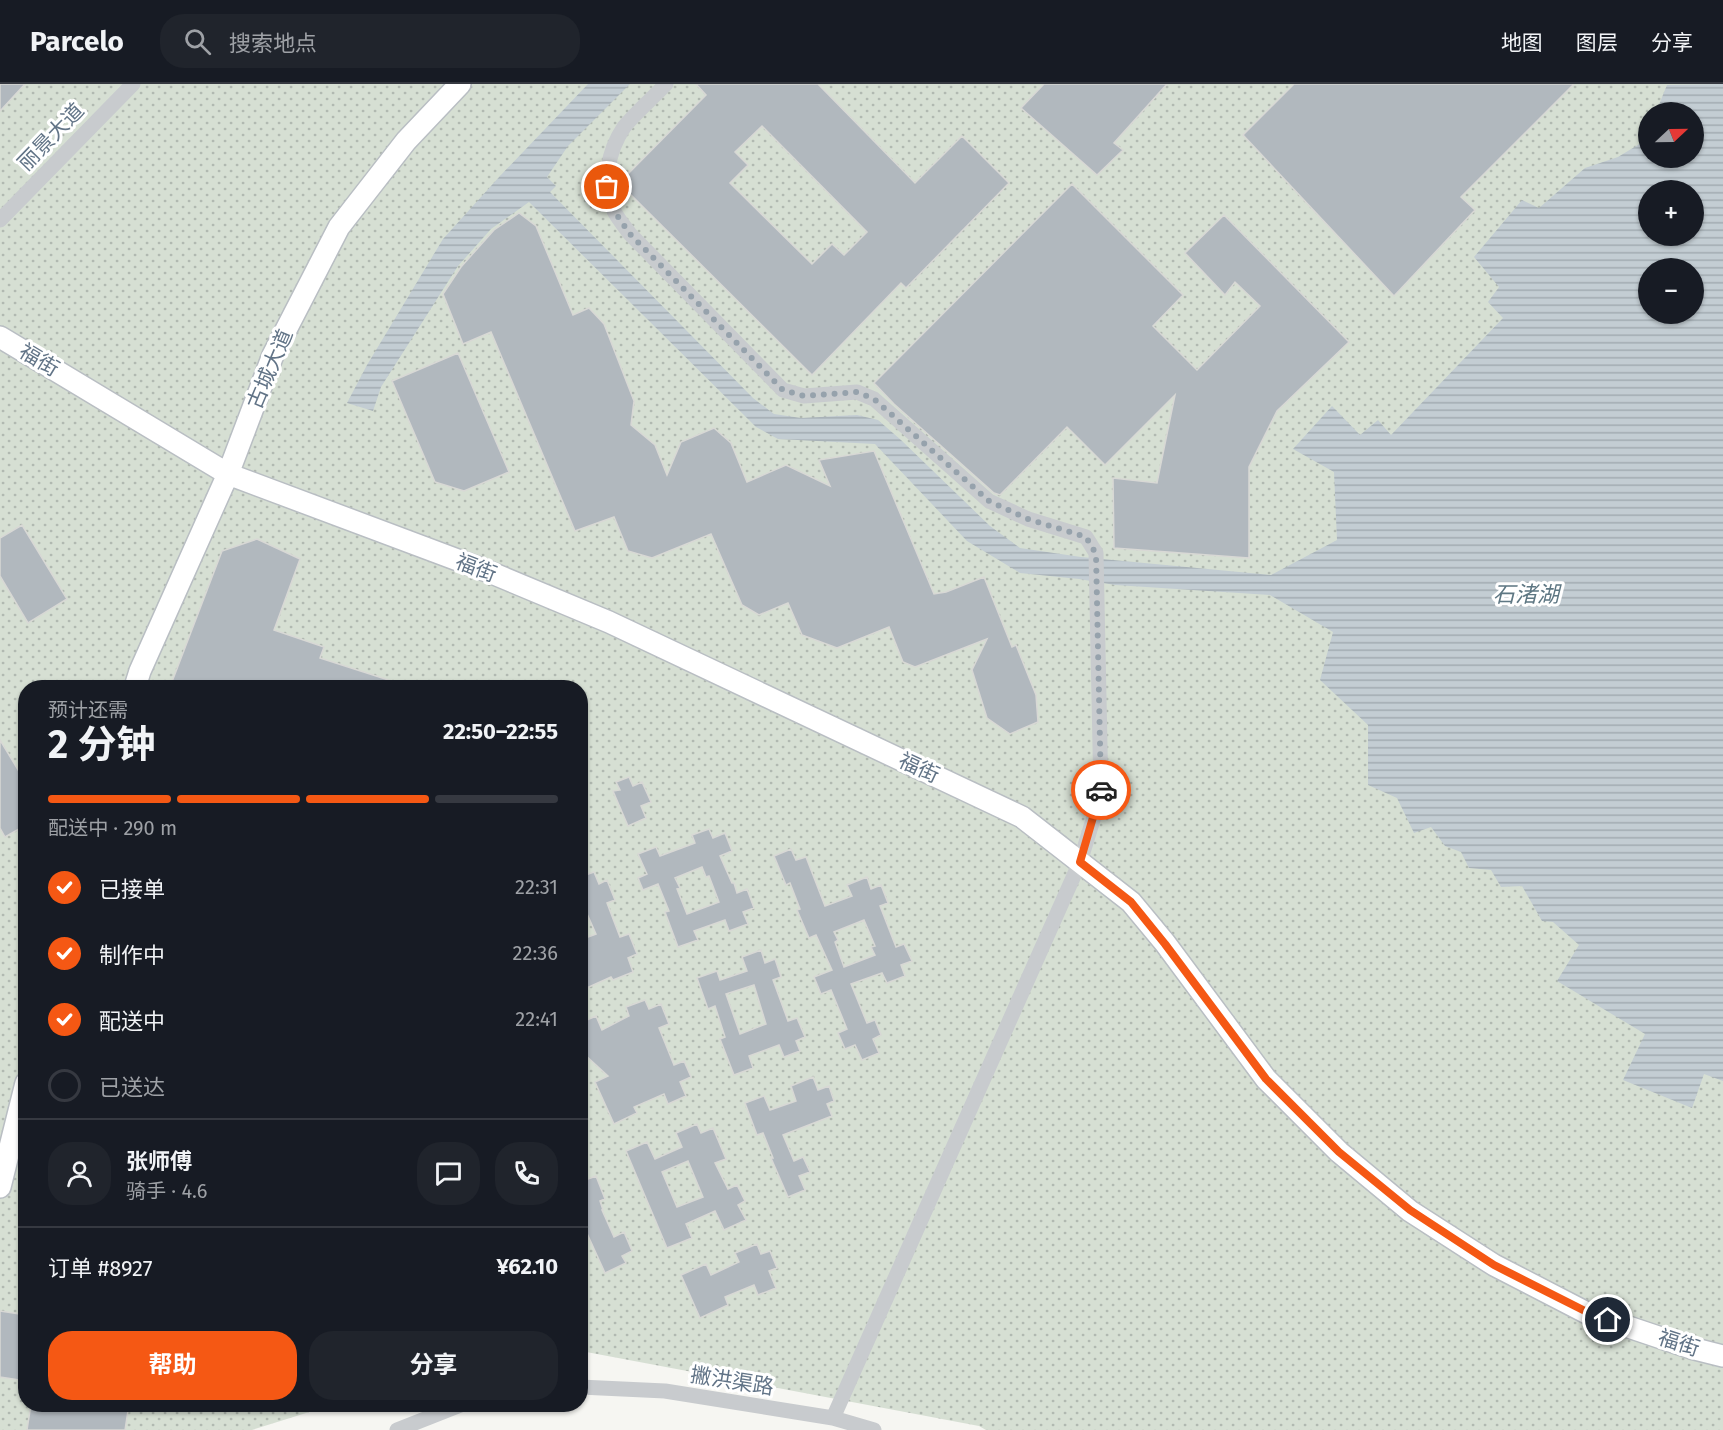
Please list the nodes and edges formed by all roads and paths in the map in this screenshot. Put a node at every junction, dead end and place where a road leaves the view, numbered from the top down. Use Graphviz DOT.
graph roads {
  1 [pos="133,84"];
  2 [pos="460,84"];
  3 [pos="666,84"];
  4 [pos="0,220"];
  5 [pos="0,337"];
  6 [pos="228,474"];
  7 [pos="137,680"];
  8 [pos="1080,862"];
  9 [pos="18,1115"];
  10 [pos="0,1187"];
  11 [pos="1723,1356"];
  12 [pos="588,1387"];
  13 [pos="442,1412"];
  14 [pos="833,1418"];
  15 [pos="396,1430"];
  16 [pos="874,1430"];
  1 -- 4 [label="street, 丽景大道"];
  2 -- 6 [label="street, 古城大道"];
  3 -- 8 [label="street"];
  5 -- 6 [label="street, 福街"];
  6 -- 7 [label="street, 古城大道"];
  6 -- 8 [label="street, 福街"];
  8 -- 11 [label="street, 福街"];
  8 -- 14 [label="street"];
  9 -- 10 [label="street"];
  12 -- 14 [label="street, 撇洪渠路"];
  13 -- 15 [label="street"];
  14 -- 16 [label="street, 撇洪渠路"];
}
